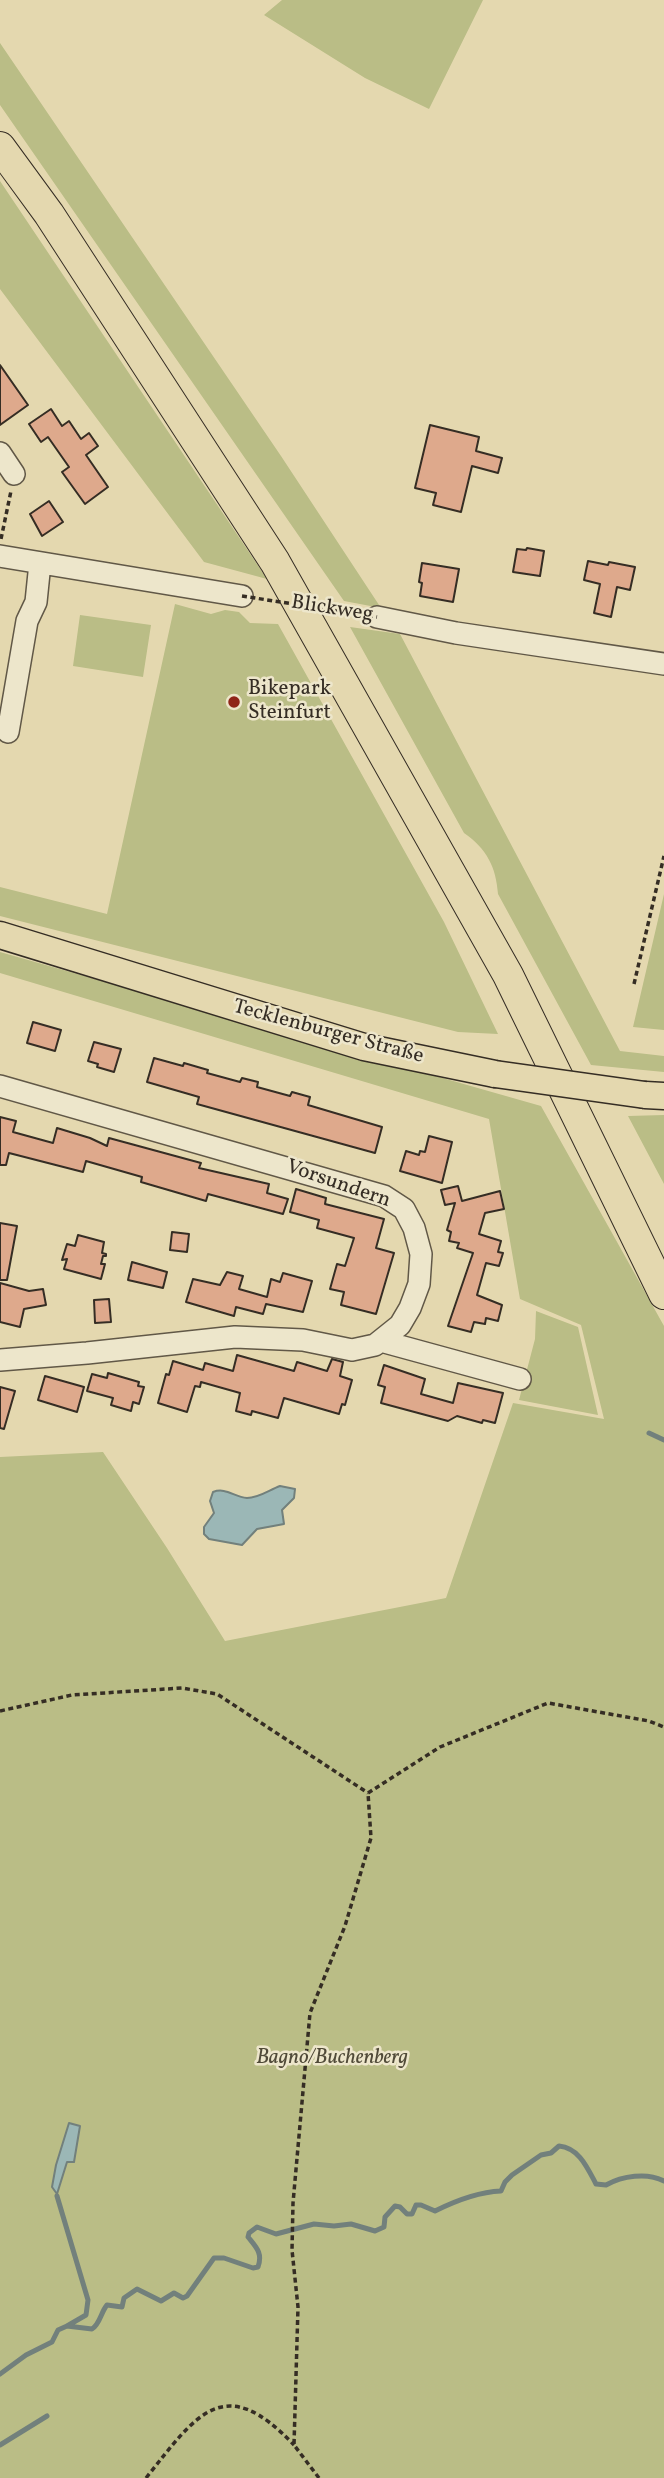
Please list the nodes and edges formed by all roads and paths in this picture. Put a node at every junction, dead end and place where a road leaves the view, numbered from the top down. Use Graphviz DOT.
graph roads {
  1 [pos="0,124"];
  2 [pos="0,147"];
  3 [pos="0,453"];
  4 [pos="14,474"];
  5 [pos="0,544"];
  6 [pos="0,556"];
  7 [pos="40,563"];
  8 [pos="242,596"];
  9 [pos="377,617"];
  10 [pos="664,664"];
  11 [pos="8,732"];
  12 [pos="664,856"];
  13 [pos="0,935"];
  14 [pos="634,984"];
  15 [pos="0,1086"];
  16 [pos="654,1096"];
  17 [pos="664,1251"];
  18 [pos="664,1294"];
  19 [pos="381,1341"];
  20 [pos="0,1360"];
  21 [pos="520,1379"];
  22 [pos="0,1711"];
  23 [pos="664,1727"];
  24 [pos="368,1793"];
  25 [pos="294,2445"];
  26 [pos="146,2478"];
  27 [pos="319,2478"];
  1 -- 17 [label="highway"];
  2 -- 18 [label="highway"];
  3 -- 4 [label="street"];
  4 -- 5 [label="path"];
  6 -- 7 [label="street"];
  7 -- 8 [label="street"];
  7 -- 11 [label="street"];
  8 -- 9 [label="path, Blickweg, bridge"];
  9 -- 10 [label="street, Blickweg"];
  12 -- 14 [label="path"];
  13 -- 16 [label="main road, Tecklenburger Straße, bridge"];
  15 -- 19 [label="street, Vorsundern"];
  19 -- 20 [label="street"];
  19 -- 21 [label="street"];
  22 -- 24 [label="path"];
  23 -- 24 [label="path"];
  24 -- 25 [label="path"];
  25 -- 26 [label="path"];
  25 -- 27 [label="path"];
}
